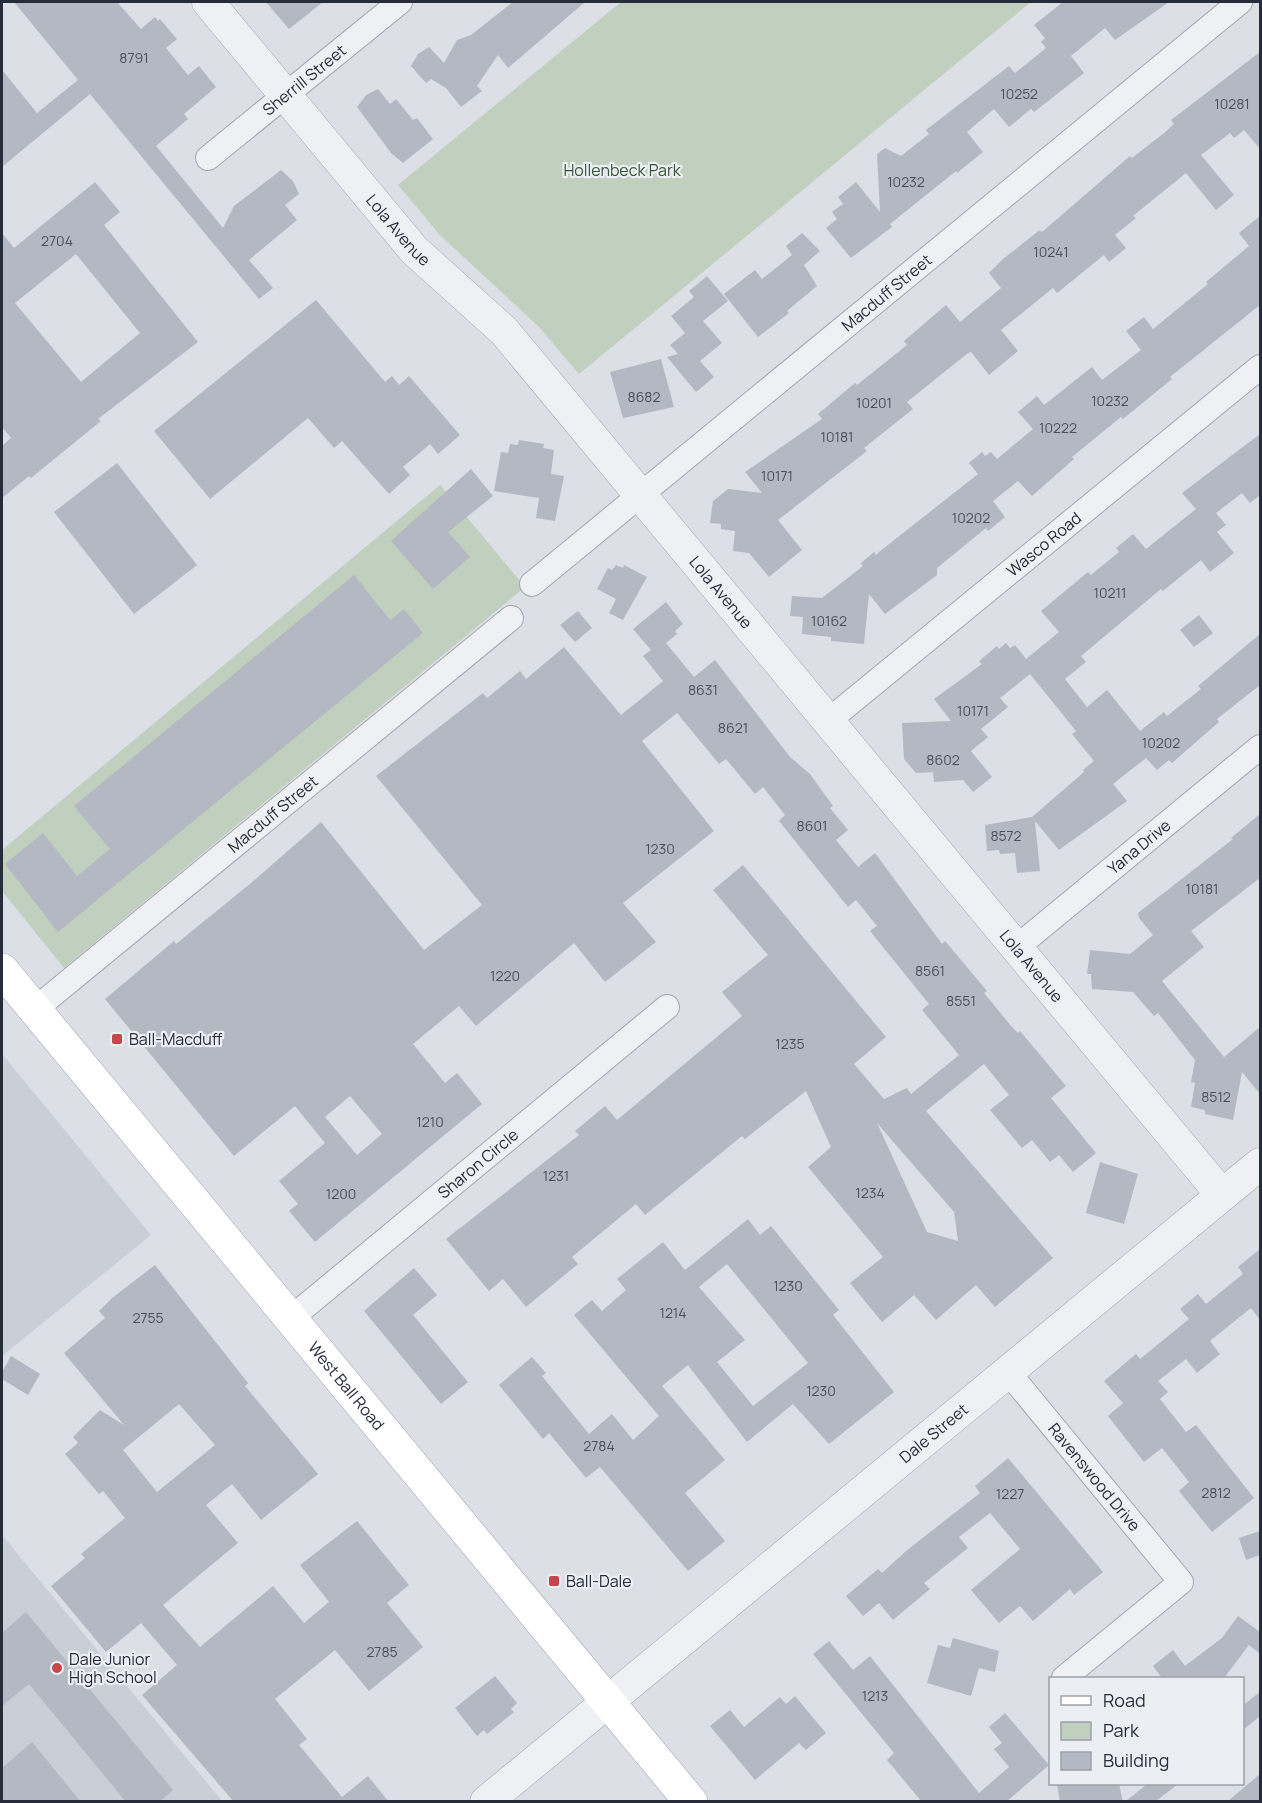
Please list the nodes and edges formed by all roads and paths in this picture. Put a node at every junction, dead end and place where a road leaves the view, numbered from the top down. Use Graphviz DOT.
graph roads {
  1 [pos="208,2"];
  2 [pos="400,2"];
  3 [pos="1240,2"];
  4 [pos="286,96"];
  5 [pos="208,158"];
  6 [pos="1260,367"];
  7 [pos="641,496"];
  8 [pos="532,584"];
  9 [pos="511,618"];
  10 [pos="828,721"];
  11 [pos="1260,747"];
  12 [pos="1017,947"];
  13 [pos="2,970"];
  14 [pos="667,1007"];
  15 [pos="34,1010"];
  16 [pos="1260,1164"];
  17 [pos="1222,1195"];
  18 [pos="290,1319"];
  19 [pos="1008,1372"];
  20 [pos="1065,1677"];
  21 [pos="607,1702"];
  22 [pos="486,1802"];
  23 [pos="691,1802"];
  1 -- 4 [label="street, Lola Avenue"];
  2 -- 4 [label="street, Sherrill Street"];
  3 -- 7 [label="street, Macduff Street"];
  4 -- 5 [label="street, Sherrill Street"];
  4 -- 7 [label="street, Lola Avenue"];
  6 -- 10 [label="street, Wasco Road"];
  7 -- 8 [label="street, Macduff Street"];
  7 -- 10 [label="street, Lola Avenue"];
  9 -- 15 [label="street, Macduff Street"];
  10 -- 12 [label="street, Lola Avenue"];
  11 -- 12 [label="street, Yana Drive"];
  12 -- 17 [label="street, Lola Avenue"];
  13 -- 15 [label="main road, West Ball Road"];
  14 -- 18 [label="street, Sharon Circle"];
  15 -- 18 [label="main road, West Ball Road"];
  16 -- 17 [label="street, Dale Street"];
  17 -- 19 [label="street, Dale Street"];
  18 -- 21 [label="main road, West Ball Road"];
  19 -- 20 [label="street, Ravenswood Drive"];
  19 -- 21 [label="street, Dale Street"];
  21 -- 22 [label="street, Dale Street"];
  21 -- 23 [label="main road, West Ball Road"];
}
